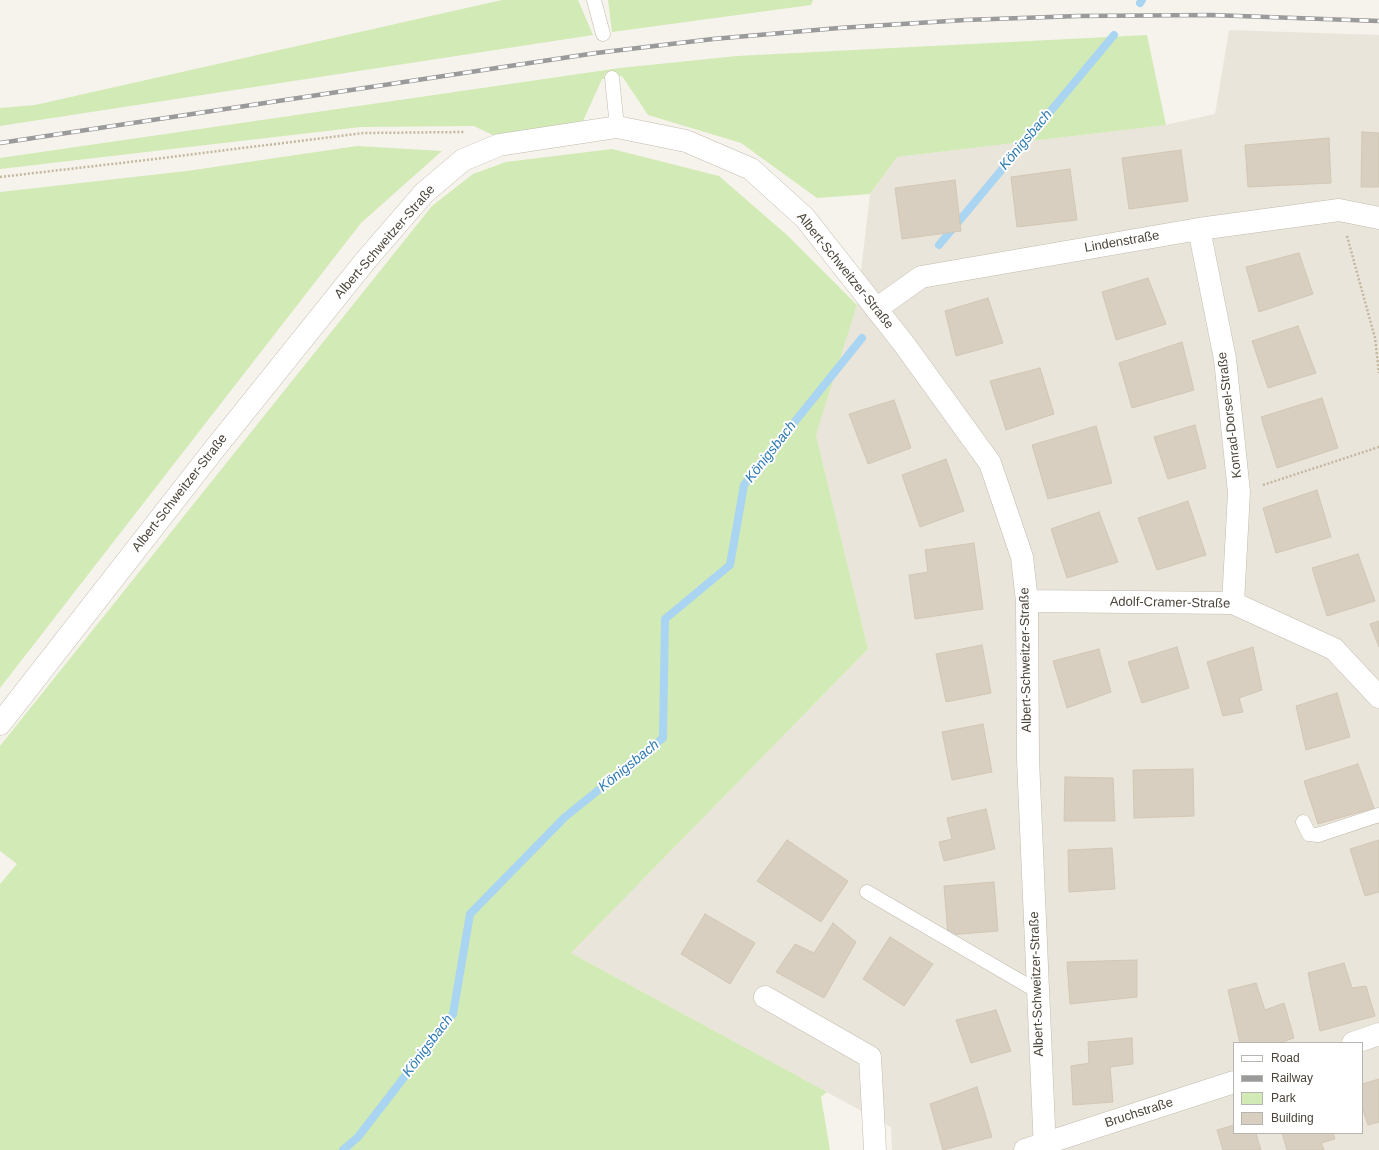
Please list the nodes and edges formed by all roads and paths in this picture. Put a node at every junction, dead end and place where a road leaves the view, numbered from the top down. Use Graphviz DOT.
graph roads {
  1 [pos="594,0"];
  2 [pos="603,34"];
  3 [pos="612,78"];
  4 [pos="617,127"];
  5 [pos="466,132"];
  6 [pos="0,177"];
  7 [pos="1340,210"];
  8 [pos="1379,218"];
  9 [pos="1199,229"];
  10 [pos="876,309"];
  11 [pos="1379,373"];
  12 [pos="1379,447"];
  13 [pos="1239,492"];
  14 [pos="1027,601"];
  15 [pos="1234,603"];
  16 [pos="1379,697"];
  17 [pos="0,724"];
  18 [pos="1379,815"];
  19 [pos="1302,822"];
  20 [pos="868,892"];
  21 [pos="1038,991"];
  22 [pos="765,997"];
  23 [pos="1379,1034"];
  24 [pos="1356,1042"];
  25 [pos="1233,1082"];
  26 [pos="1038,1148"];
  27 [pos="875,1150"];
  1 -- 2 [label="lane"];
  3 -- 4 [label="lane"];
  4 -- 10 [label="street, Albert-Schweitzer-Straße"];
  4 -- 17 [label="street, Albert-Schweitzer-Straße"];
  5 -- 6 [label="path"];
  7 -- 8 [label="street, Lindenstraße"];
  7 -- 9 [label="street, Lindenstraße"];
  7 -- 11 [label="path"];
  9 -- 10 [label="street, Lindenstraße"];
  9 -- 13 [label="street, Konrad-Dorsel-Straße"];
  10 -- 14 [label="street, Albert-Schweitzer-Straße"];
  12 -- 13 [label="path"];
  13 -- 15 [label="street, Konrad-Dorsel-Straße"];
  14 -- 15 [label="street, Adolf-Cramer-Straße"];
  14 -- 21 [label="street, Albert-Schweitzer-Straße"];
  15 -- 16 [label="street, Adolf-Cramer-Straße"];
  18 -- 19 [label="lane"];
  20 -- 21 [label="lane"];
  21 -- 26 [label="street, Albert-Schweitzer-Straße"];
  22 -- 27 [label="street"];
  23 -- 24 [label="street"];
  25 -- 26 [label="street, Bruchstraße"];
}
